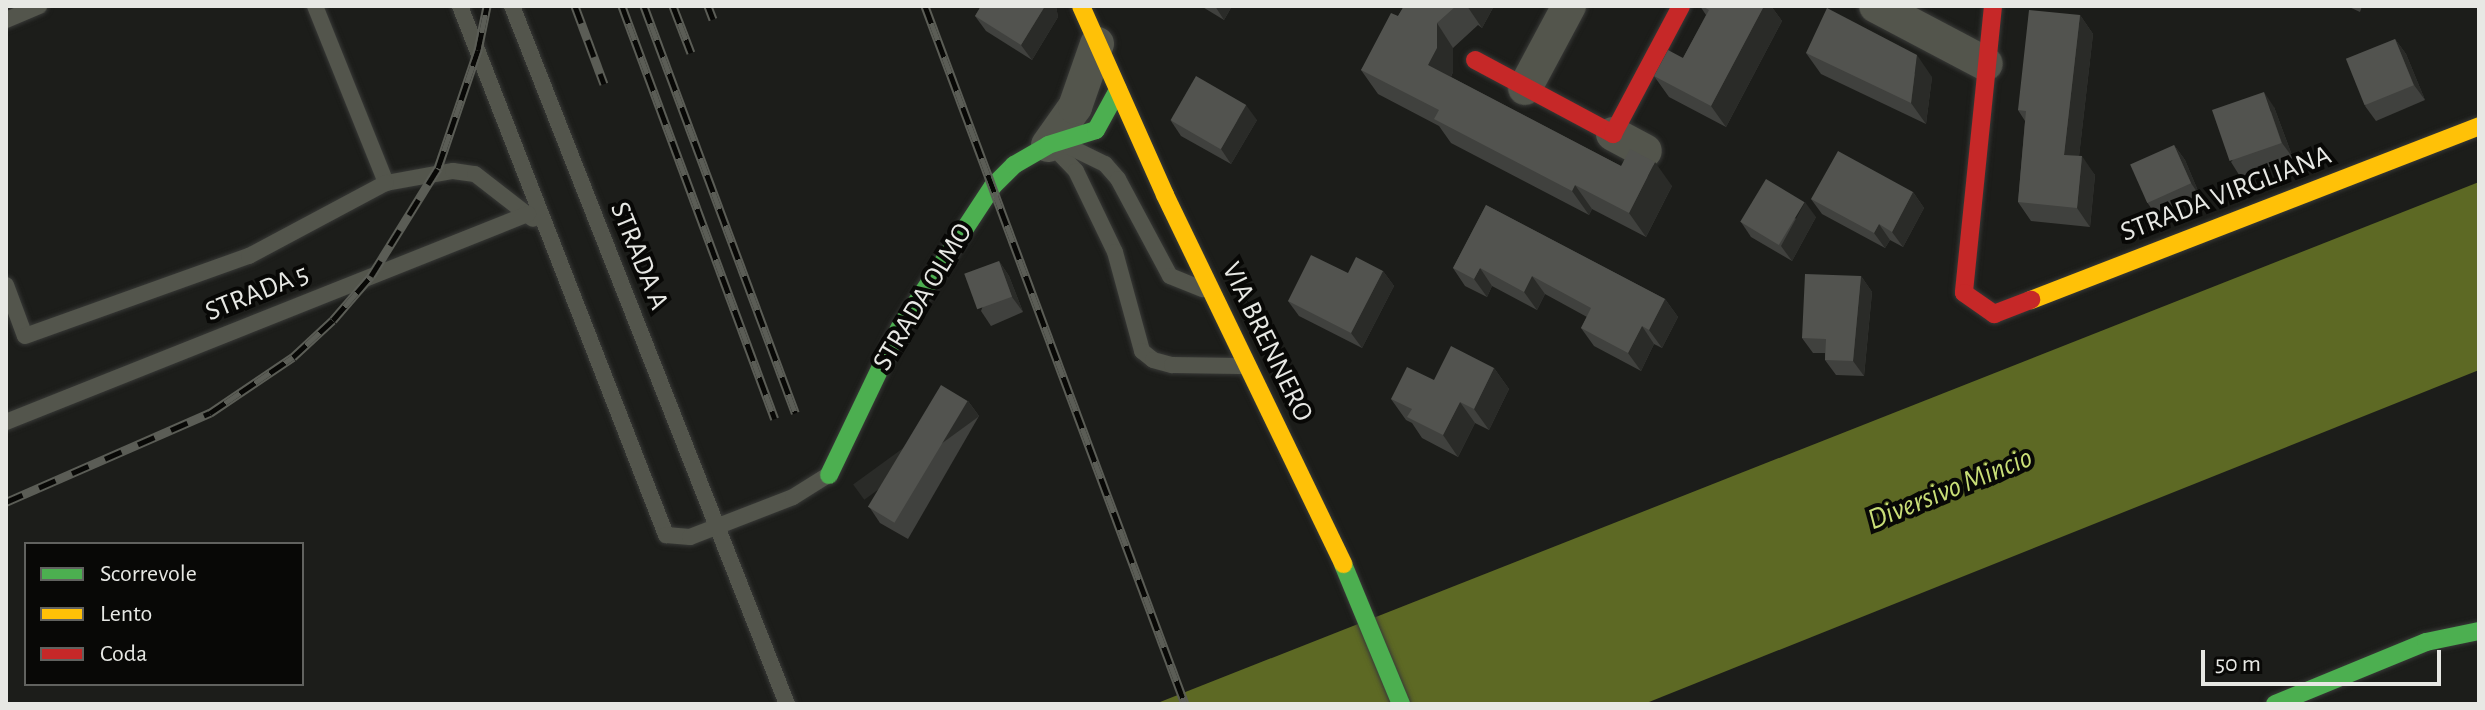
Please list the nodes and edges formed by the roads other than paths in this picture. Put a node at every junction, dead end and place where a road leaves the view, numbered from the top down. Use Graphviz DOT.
graph roads {
  1 [pos="39,6"];
  2 [pos="315,6"];
  3 [pos="460,6"];
  4 [pos="512,6"];
  5 [pos="1569,6"];
  6 [pos="1681,6"];
  7 [pos="1876,6"];
  8 [pos="1993,6"];
  9 [pos="1085,8"];
  10 [pos="6,20"];
  11 [pos="1097,44"];
  12 [pos="1475,60"];
  13 [pos="1986,64"];
  14 [pos="1525,88"];
  15 [pos="1118,90"];
  16 [pos="2479,126"];
  17 [pos="1613,134"];
  18 [pos="1048,145"];
  19 [pos="1645,151"];
  20 [pos="386,183"];
  21 [pos="528,214"];
  22 [pos="557,252"];
  23 [pos="6,285"];
  24 [pos="1213,296"];
  25 [pos="1250,371"];
  26 [pos="6,422"];
  27 [pos="829,475"];
  28 [pos="718,524"];
  29 [pos="2458,616"];
  30 [pos="2479,631"];
  31 [pos="2426,642"];
  32 [pos="787,704"];
  33 [pos="1401,704"];
  34 [pos="2275,704"];
  1 -- 10 [label="lane"];
  2 -- 20 [label="lane"];
  3 -- 22 [label="lane"];
  4 -- 28 [label="lane, STRADA A"];
  5 -- 14 [label="street"];
  6 -- 17 [label="street"];
  7 -- 13 [label="street"];
  8 -- 13 [label="street"];
  9 -- 11 [label="street, VIA BRENNERO"];
  11 -- 15 [label="street, VIA BRENNERO"];
  11 -- 18 [label="street, STRADA OLMO"];
  12 -- 14 [label="street"];
  13 -- 16 [label="street, STRADA VIRGLIANA"];
  14 -- 17 [label="street"];
  15 -- 18 [label="street, STRADA OLMO"];
  15 -- 24 [label="street, VIA BRENNERO"];
  17 -- 19 [label="street"];
  18 -- 24 [label="lane"];
  18 -- 25 [label="lane"];
  18 -- 27 [label="street, STRADA OLMO"];
  20 -- 21 [label="lane"];
  20 -- 23 [label="lane"];
  21 -- 22 [label="lane"];
  21 -- 26 [label="lane, STRADA 5"];
  22 -- 28 [label="lane"];
  24 -- 25 [label="street, VIA BRENNERO"];
  25 -- 33 [label="street, VIA BRENNERO"];
  27 -- 28 [label="lane"];
  28 -- 32 [label="lane, STRADA A"];
  29 -- 31 [label="street"];
  30 -- 31 [label="street"];
  31 -- 34 [label="street"];
}
